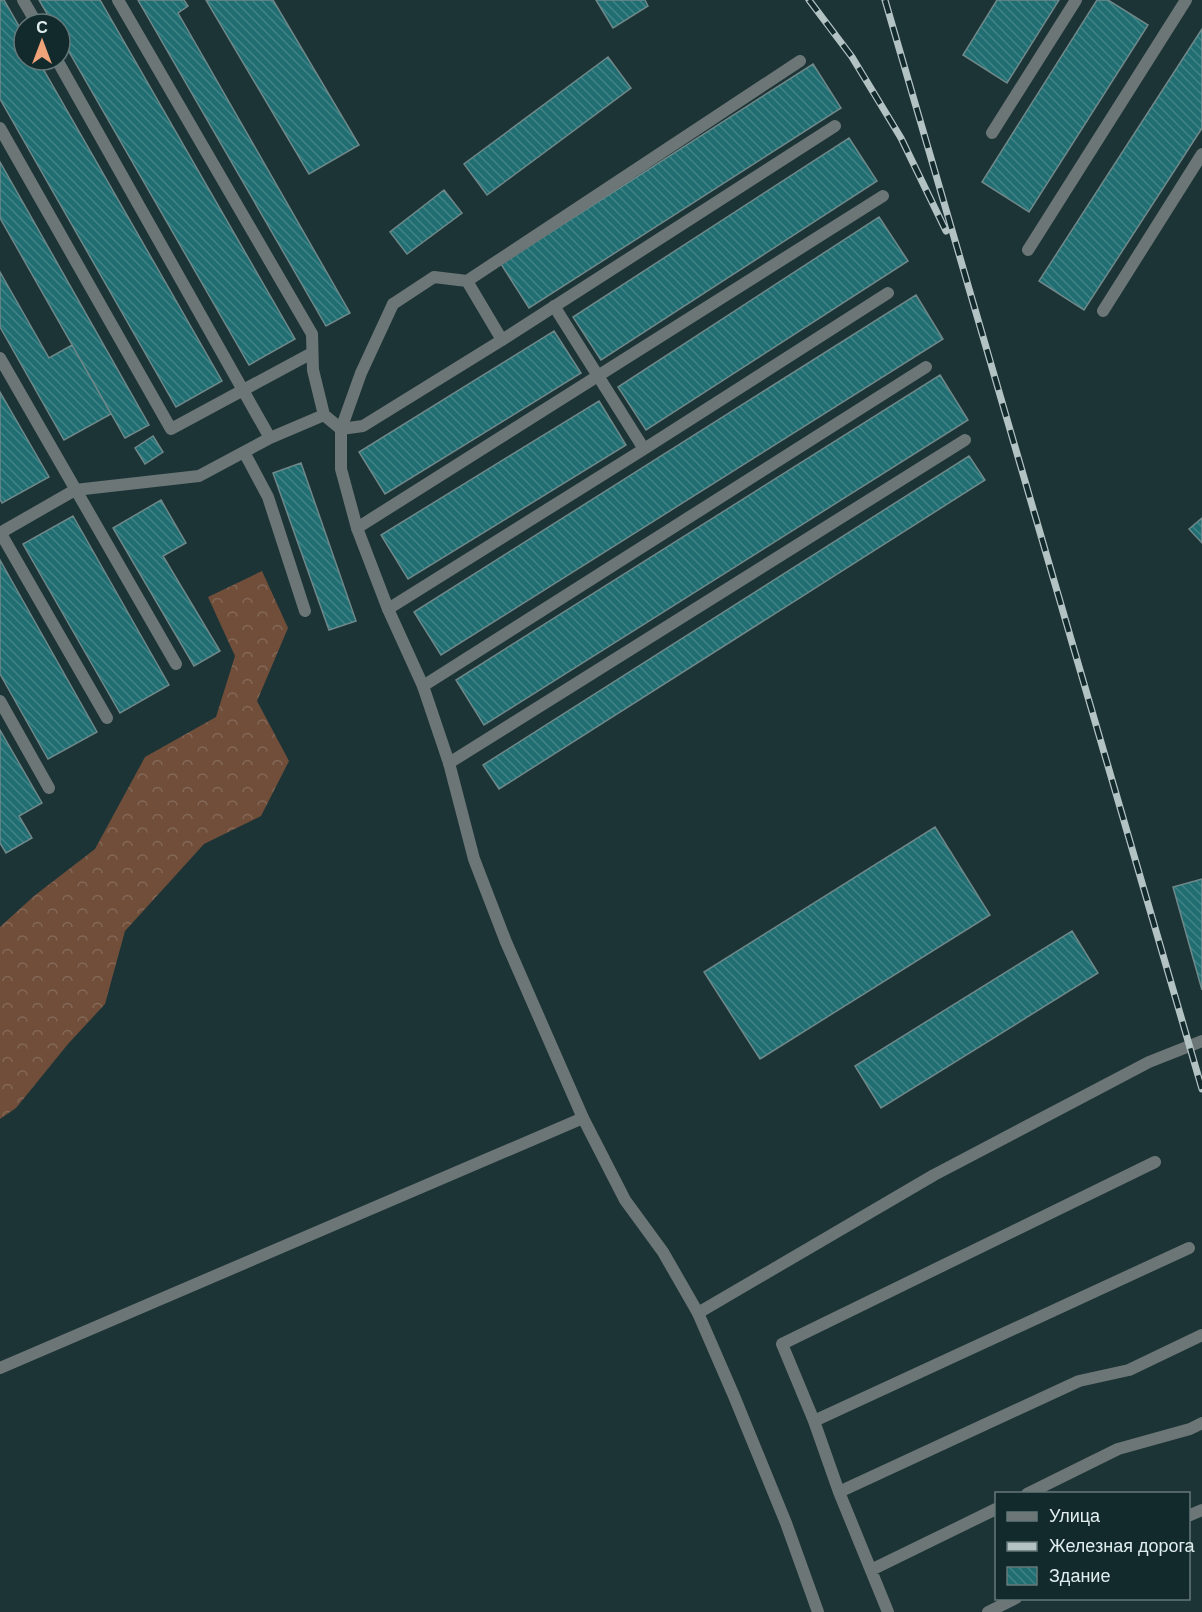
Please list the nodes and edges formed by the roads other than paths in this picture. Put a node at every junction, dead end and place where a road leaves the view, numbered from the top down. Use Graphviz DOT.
graph roads {
  1 [pos="118,0"];
  2 [pos="1076,0"];
  3 [pos="1186,0"];
  4 [pos="800,62"];
  5 [pos="64,72"];
  6 [pos="835,126"];
  7 [pos="0,128"];
  8 [pos="992,134"];
  9 [pos="1202,154"];
  10 [pos="883,196"];
  11 [pos="1028,250"];
  12 [pos="467,281"];
  13 [pos="888,293"];
  14 [pos="554,306"];
  15 [pos="1103,311"];
  16 [pos="502,340"];
  17 [pos="312,353"];
  18 [pos="0,357"];
  19 [pos="926,367"];
  20 [pos="598,375"];
  21 [pos="244,389"];
  22 [pos="324,415"];
  23 [pos="341,429"];
  24 [pos="270,438"];
  25 [pos="965,440"];
  26 [pos="644,449"];
  27 [pos="244,452"];
  28 [pos="75,490"];
  29 [pos="357,528"];
  30 [pos="0,533"];
  31 [pos="388,609"];
  32 [pos="305,611"];
  33 [pos="176,664"];
  34 [pos="423,686"];
  35 [pos="0,701"];
  36 [pos="107,718"];
  37 [pos="449,763"];
  38 [pos="49,788"];
  39 [pos="1202,1041"];
  40 [pos="584,1118"];
  41 [pos="1155,1162"];
  42 [pos="1189,1248"];
  43 [pos="698,1313"];
  44 [pos="1202,1335"];
  45 [pos="0,1368"];
  46 [pos="814,1421"];
  47 [pos="1202,1423"];
  48 [pos="839,1492"];
  49 [pos="1031,1492"];
  50 [pos="995,1509"];
  51 [pos="871,1570"];
  52 [pos="1014,1600"];
  53 [pos="818,1612"];
  54 [pos="888,1612"];
  55 [pos="988,1612"];
  1 -- 17 [label="street"];
  2 -- 8 [label="street"];
  3 -- 11 [label="street"];
  4 -- 12 [label="street"];
  5 -- 21 [label="street"];
  6 -- 14 [label="street"];
  7 -- 21 [label="street"];
  9 -- 15 [label="street"];
  10 -- 20 [label="street"];
  12 -- 16 [label="street"];
  12 -- 23 [label="street"];
  13 -- 26 [label="street"];
  14 -- 16 [label="street"];
  14 -- 20 [label="street"];
  16 -- 23 [label="street"];
  17 -- 21 [label="street"];
  17 -- 22 [label="street"];
  18 -- 28 [label="street"];
  19 -- 34 [label="street"];
  20 -- 26 [label="street"];
  20 -- 29 [label="street"];
  21 -- 24 [label="street"];
  22 -- 23 [label="street"];
  22 -- 24 [label="street"];
  23 -- 29 [label="street"];
  24 -- 27 [label="street"];
  25 -- 37 [label="street"];
  26 -- 31 [label="street"];
  27 -- 28 [label="street"];
  27 -- 32 [label="street"];
  28 -- 30 [label="street"];
  28 -- 33 [label="street"];
  29 -- 31 [label="street"];
  30 -- 36 [label="street"];
  31 -- 34 [label="street"];
  34 -- 37 [label="street"];
  35 -- 38 [label="street"];
  37 -- 40 [label="street"];
  39 -- 43 [label="street"];
  40 -- 43 [label="street"];
  40 -- 45 [label="street"];
  41 -- 46 [label="street"];
  42 -- 46 [label="street"];
  43 -- 53 [label="street"];
  44 -- 48 [label="street"];
  46 -- 48 [label="street"];
  47 -- 49 [label="street"];
  48 -- 51 [label="street"];
  50 -- 51 [label="street"];
  51 -- 54 [label="street"];
  52 -- 55 [label="street"];
}
